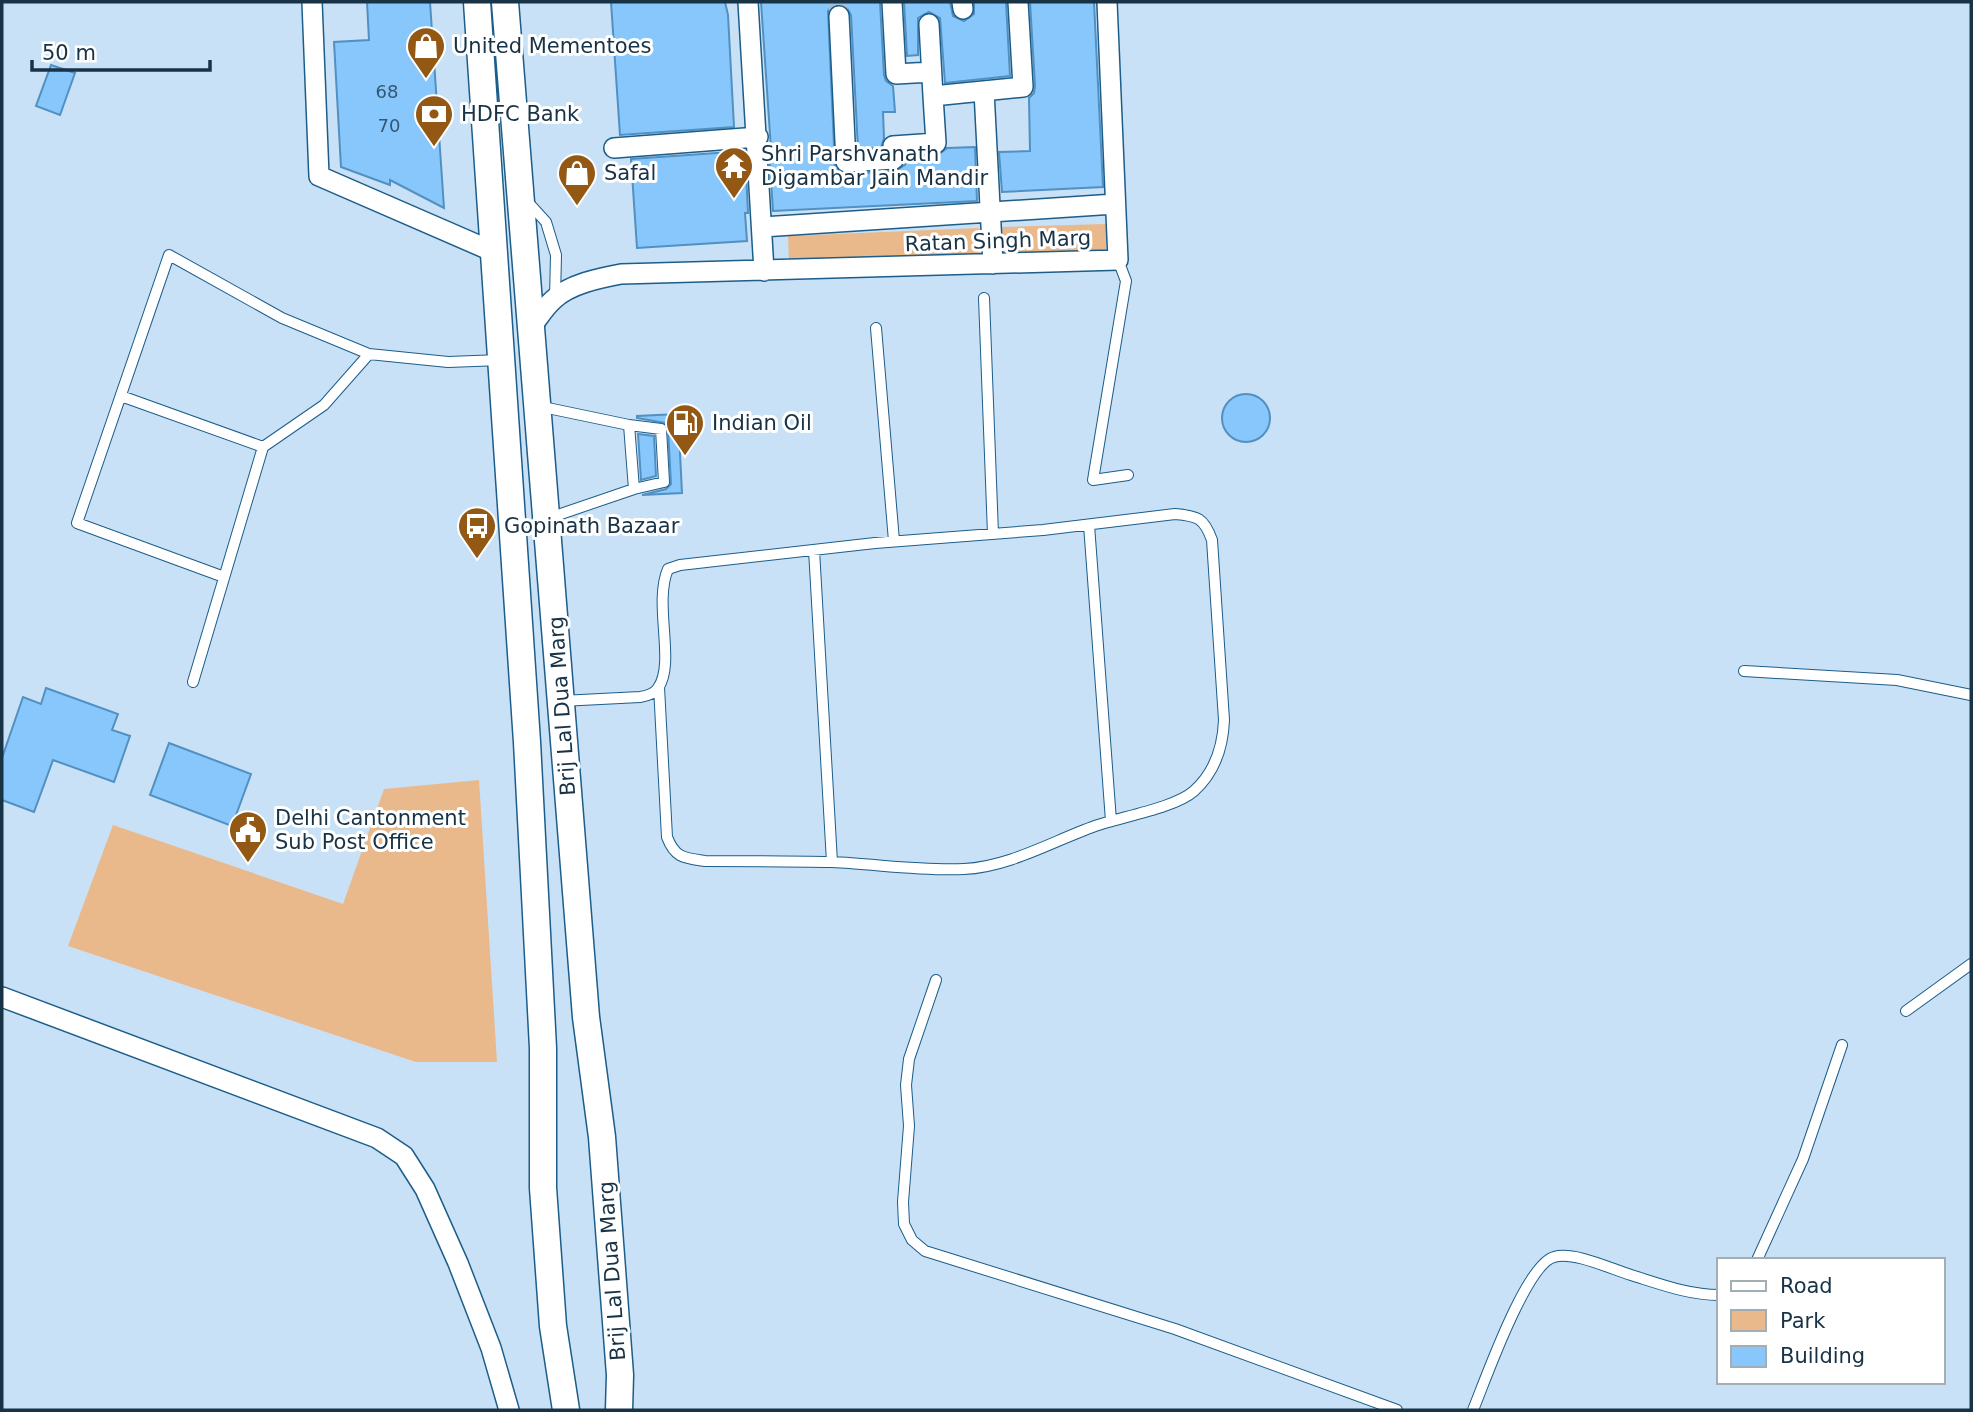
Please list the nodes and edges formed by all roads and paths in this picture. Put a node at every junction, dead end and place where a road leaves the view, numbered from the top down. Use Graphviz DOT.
graph roads {
  1 [pos="312,2"];
  2 [pos="477,2"];
  3 [pos="505,2"];
  4 [pos="748,2"];
  5 [pos="892,2"];
  6 [pos="1018,2"];
  7 [pos="1107,2"];
  8 [pos="839,16"];
  9 [pos="929,23"];
  10 [pos="931,72"];
  11 [pos="984,91"];
  12 [pos="933,96"];
  13 [pos="758,137"];
  14 [pos="614,148"];
  15 [pos="521,194"];
  16 [pos="1115,204"];
  17 [pos="991,211"];
  18 [pos="762,227"];
  19 [pos="494,252"];
  20 [pos="1118,260"];
  21 [pos="993,264"];
  22 [pos="764,271"];
  23 [pos="555,298"];
  24 [pos="984,298"];
  25 [pos="531,326"];
  26 [pos="876,328"];
  27 [pos="369,354"];
  28 [pos="501,360"];
  29 [pos="121,396"];
  30 [pos="538,406"];
  31 [pos="629,425"];
  32 [pos="263,447"];
  33 [pos="1128,475"];
  34 [pos="634,489"];
  35 [pos="547,518"];
  36 [pos="1089,525"];
  37 [pos="993,534"];
  38 [pos="894,541"];
  39 [pos="814,550"];
  40 [pos="224,577"];
  41 [pos="1744,671"];
  42 [pos="193,682"];
  43 [pos="659,687"];
  44 [pos="1971,695"];
  45 [pos="561,701"];
  46 [pos="1111,821"];
  47 [pos="832,862"];
  48 [pos="1971,964"];
  49 [pos="936,980"];
  50 [pos="2,996"];
  51 [pos="1906,1011"];
  52 [pos="1842,1045"];
  53 [pos="1758,1258"];
  54 [pos="1717,1295"];
  55 [pos="509,1410"];
  56 [pos="566,1410"];
  57 [pos="619,1410"];
  58 [pos="1397,1410"];
  59 [pos="1473,1410"];
  1 -- 19 [label="street"];
  2 -- 19 [label="street, Brij Lal Dua Marg"];
  3 -- 15 [label="street, Brij Lal Dua Marg"];
  4 -- 13 [label="street"];
  5 -- 10 [label="street"];
  6 -- 11 [label="street"];
  7 -- 16 [label="street, Ratan Singh Marg"];
  8 -- 12 [label="street"];
  9 -- 10 [label="street"];
  10 -- 12 [label="street"];
  11 -- 12 [label="street"];
  11 -- 17 [label="street"];
  13 -- 14 [label="street"];
  13 -- 18 [label="street"];
  15 -- 23 [label="lane"];
  15 -- 25 [label="street, Brij Lal Dua Marg"];
  16 -- 17 [label="street"];
  16 -- 20 [label="street, Ratan Singh Marg"];
  17 -- 18 [label="street"];
  17 -- 21 [label="street"];
  18 -- 22 [label="street"];
  19 -- 28 [label="street, Brij Lal Dua Marg"];
  20 -- 21 [label="street, Ratan Singh Marg"];
  20 -- 33 [label="lane"];
  21 -- 22 [label="street, Ratan Singh Marg"];
  22 -- 23 [label="street, Ratan Singh Marg"];
  23 -- 25 [label="street"];
  24 -- 37 [label="lane"];
  25 -- 30 [label="street, Brij Lal Dua Marg"];
  26 -- 38 [label="lane"];
  27 -- 28 [label="lane"];
  27 -- 29 [label="lane"];
  27 -- 32 [label="lane"];
  28 -- 56 [label="street, Brij Lal Dua Marg"];
  29 -- 32 [label="lane"];
  29 -- 40 [label="lane"];
  30 -- 31 [label="lane"];
  30 -- 35 [label="street, Brij Lal Dua Marg"];
  31 -- 34 [label="lane"];
  31 -- 34 [label="lane"];
  32 -- 40 [label="lane"];
  34 -- 35 [label="lane"];
  35 -- 45 [label="street, Brij Lal Dua Marg"];
  36 -- 37 [label="lane"];
  36 -- 46 [label="lane"];
  36 -- 46 [label="lane"];
  37 -- 38 [label="lane"];
  38 -- 39 [label="lane"];
  39 -- 43 [label="lane"];
  39 -- 47 [label="lane"];
  40 -- 42 [label="lane"];
  41 -- 44 [label="lane"];
  43 -- 45 [label="lane"];
  43 -- 47 [label="lane"];
  45 -- 57 [label="street, Brij Lal Dua Marg"];
  46 -- 47 [label="lane"];
  48 -- 51 [label="lane"];
  49 -- 58 [label="lane"];
  50 -- 55 [label="street"];
  52 -- 53 [label="lane"];
  54 -- 59 [label="lane"];
}
